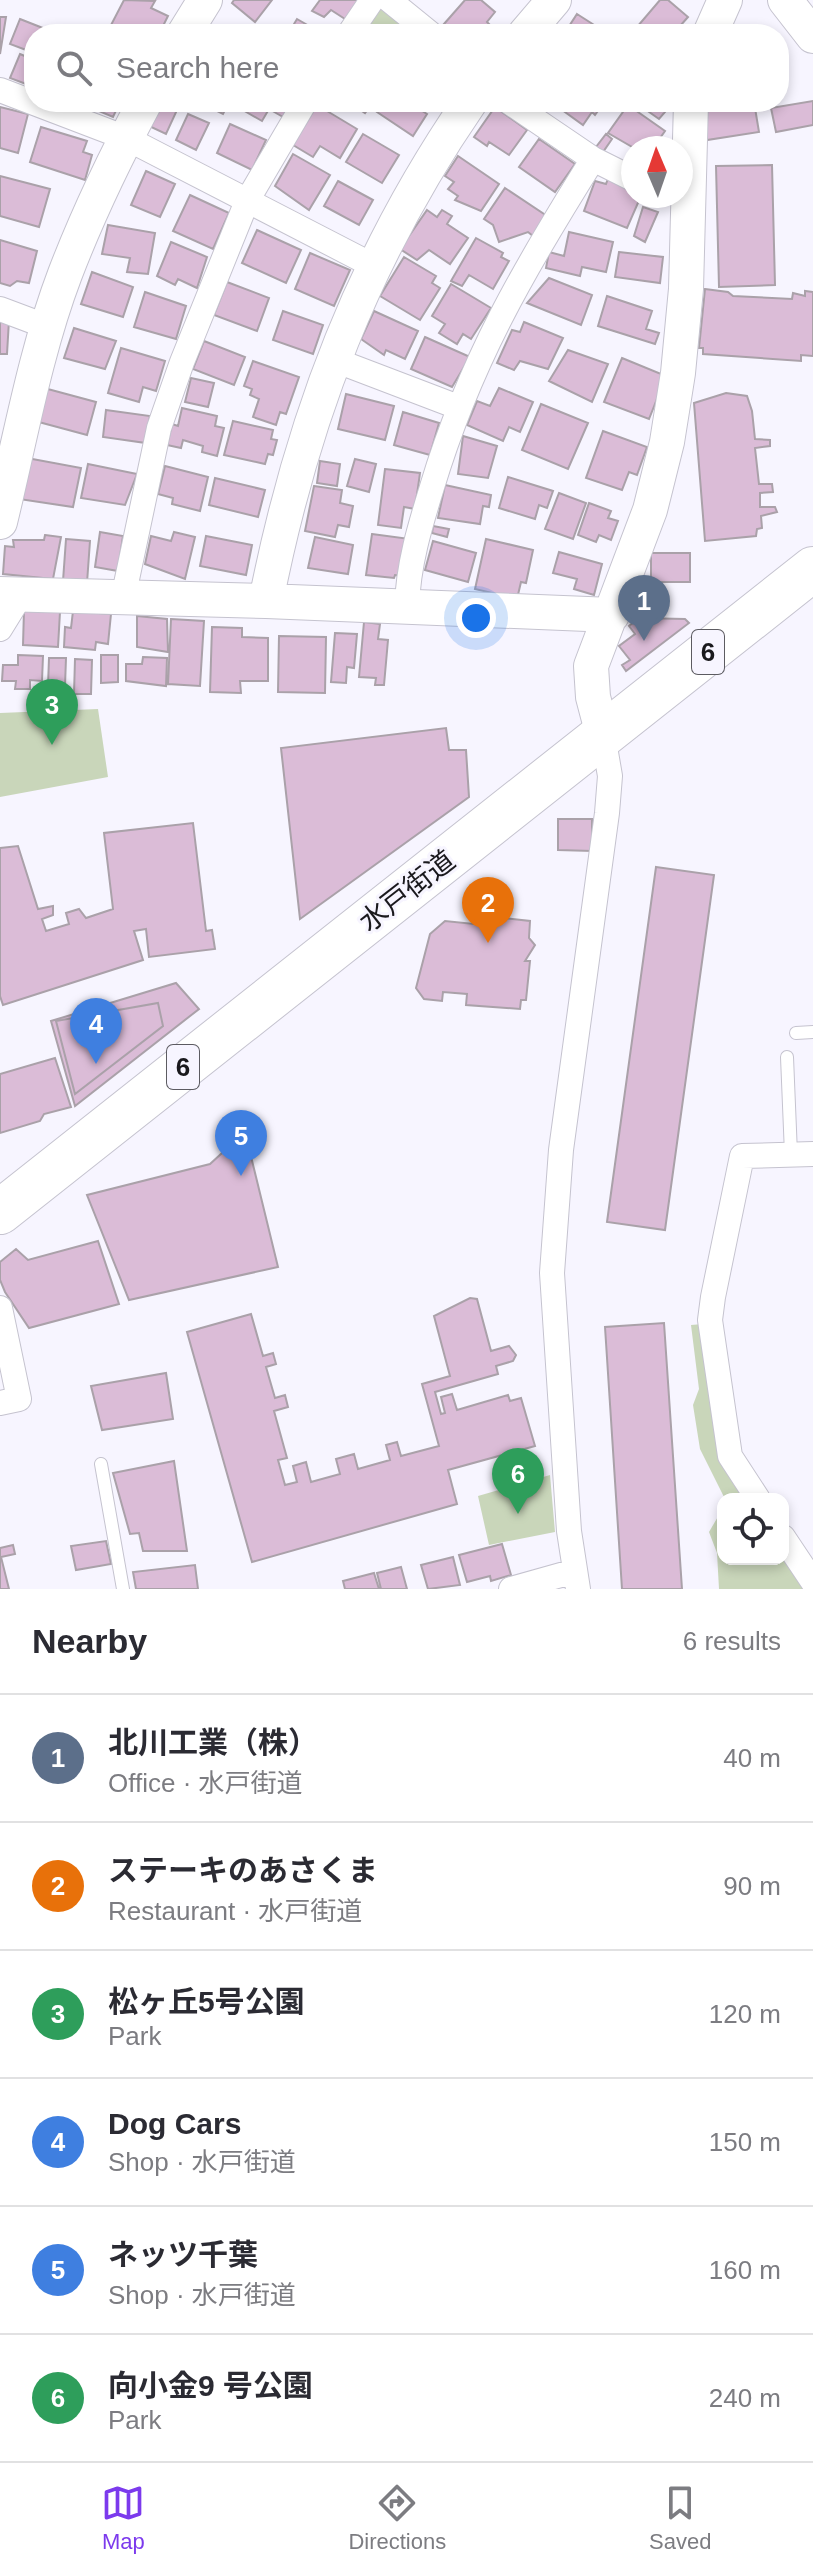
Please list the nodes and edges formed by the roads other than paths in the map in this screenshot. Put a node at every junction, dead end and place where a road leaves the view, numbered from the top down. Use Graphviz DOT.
graph roads {
  1 [pos="372,0"];
  2 [pos="389,0"];
  3 [pos="554,0"];
  4 [pos="725,0"];
  5 [pos="785,0"];
  6 [pos="201,1"];
  7 [pos="189,24"];
  8 [pos="356,24"];
  9 [pos="419,24"];
  10 [pos="534,24"];
  11 [pos="714,24"];
  12 [pos="813,36"];
  13 [pos="0,90"];
  14 [pos="24,99"];
  15 [pos="58,112"];
  16 [pos="140,112"];
  17 [pos="299,112"];
  18 [pos="464,112"];
  19 [pos="524,112"];
  20 [pos="690,112"];
  21 [pos="687,136"];
  22 [pos="126,138"];
  23 [pos="593,159"];
  24 [pos="621,173"];
  25 [pos="247,201"];
  26 [pos="679,208"];
  27 [pos="372,265"];
  28 [pos="0,309"];
  29 [pos="48,327"];
  30 [pos="332,359"];
  31 [pos="458,407"];
  32 [pos="0,522"];
  33 [pos="813,569"];
  34 [pos="10,595"];
  35 [pos="123,598"];
  36 [pos="266,601"];
  37 [pos="407,606"];
  38 [pos="612,615"];
  39 [pos="0,629"];
  40 [pos="603,735"];
  41 [pos="813,1032"];
  42 [pos="796,1033"];
  43 [pos="787,1057"];
  44 [pos="802,1154"];
  45 [pos="0,1212"];
  46 [pos="0,1308"];
  47 [pos="0,1403"];
  48 [pos="101,1464"];
  49 [pos="754,1493"];
  50 [pos="789,1546"];
  51 [pos="576,1580"];
  52 [pos="813,1582"];
  53 [pos="123,1589"];
  54 [pos="511,1589"];
  1 -- 8 [label="street"];
  2 -- 9 [label="street"];
  3 -- 10 [label="street"];
  4 -- 11 [label="street"];
  5 -- 12 [label="street"];
  6 -- 7 [label="street"];
  13 -- 14 [label="street"];
  15 -- 22 [label="street"];
  16 -- 22 [label="street"];
  17 -- 25 [label="street"];
  18 -- 27 [label="street"];
  19 -- 23 [label="street"];
  20 -- 21 [label="street"];
  22 -- 25 [label="street"];
  22 -- 29 [label="street"];
  23 -- 24 [label="street"];
  23 -- 31 [label="street"];
  25 -- 27 [label="street"];
  25 -- 35 [label="street"];
  26 -- 38 [label="street"];
  27 -- 30 [label="street"];
  28 -- 29 [label="street"];
  29 -- 32 [label="street"];
  30 -- 31 [label="street"];
  30 -- 36 [label="street"];
  31 -- 37 [label="street"];
  33 -- 40 [label="highway, 水戸街道 / 6"];
  34 -- 35 [label="street"];
  34 -- 39 [label="street"];
  35 -- 36 [label="street"];
  36 -- 37 [label="street"];
  37 -- 38 [label="street"];
  38 -- 40 [label="street"];
  40 -- 45 [label="highway, 水戸街道 / 6"];
  40 -- 51 [label="street"];
  41 -- 42 [label="lane"];
  43 -- 44 [label="lane"];
  44 -- 49 [label="street"];
  46 -- 47 [label="street"];
  48 -- 53 [label="lane"];
  50 -- 52 [label="street"];
  51 -- 54 [label="street"];
}
